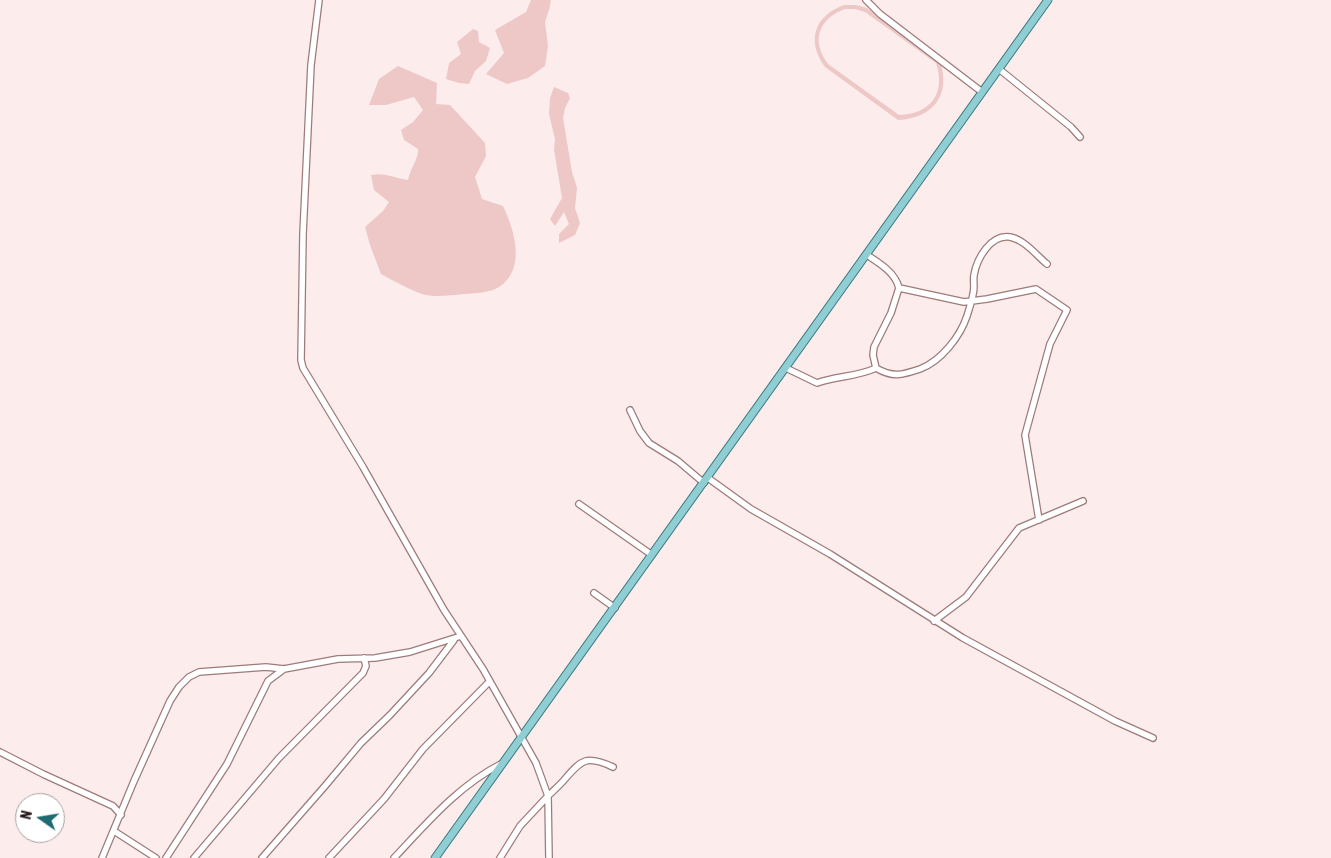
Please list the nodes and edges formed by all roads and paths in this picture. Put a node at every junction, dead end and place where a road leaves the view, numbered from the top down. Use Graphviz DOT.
graph roads {
  1 [pos="319,0"];
  2 [pos="866,0"];
  3 [pos="1048,0"];
  4 [pos="998,69"];
  5 [pos="982,92"];
  6 [pos="1080,137"];
  7 [pos="866,254"];
  8 [pos="1047,264"];
  9 [pos="899,288"];
  10 [pos="971,301"];
  11 [pos="786,368"];
  12 [pos="876,368"];
  13 [pos="630,410"];
  14 [pos="706,480"];
  15 [pos="1083,502"];
  16 [pos="579,504"];
  17 [pos="1039,520"];
  18 [pos="652,555"];
  19 [pos="594,593"];
  20 [pos="614,608"];
  21 [pos="934,620"];
  22 [pos="461,636"];
  23 [pos="454,640"];
  24 [pos="364,658"];
  25 [pos="266,667"];
  26 [pos="284,669"];
  27 [pos="268,681"];
  28 [pos="490,682"];
  29 [pos="521,738"];
  30 [pos="1153,738"];
  31 [pos="0,752"];
  32 [pos="503,763"];
  33 [pos="613,767"];
  34 [pos="548,796"];
  35 [pos="125,804"];
  36 [pos="113,806"];
  37 [pos="121,815"];
  38 [pos="114,831"];
  39 [pos="102,858"];
  40 [pos="156,858"];
  41 [pos="166,858"];
  42 [pos="194,858"];
  43 [pos="262,858"];
  44 [pos="329,858"];
  45 [pos="394,858"];
  46 [pos="435,858"];
  47 [pos="500,858"];
  48 [pos="549,858"];
  1 -- 22 [label="street"];
  2 -- 5 [label="street"];
  3 -- 4 [label="main road"];
  4 -- 5 [label="main road"];
  4 -- 6 [label="street"];
  5 -- 7 [label="main road"];
  7 -- 9 [label="street"];
  7 -- 11 [label="main road"];
  8 -- 10 [label="street"];
  9 -- 10 [label="street"];
  9 -- 12 [label="street"];
  10 -- 12 [label="street"];
  10 -- 17 [label="street"];
  11 -- 12 [label="street"];
  11 -- 14 [label="main road"];
  13 -- 14 [label="street"];
  14 -- 18 [label="main road"];
  14 -- 21 [label="street"];
  15 -- 17 [label="street"];
  16 -- 18 [label="street"];
  17 -- 21 [label="street"];
  18 -- 20 [label="main road"];
  19 -- 20 [label="street"];
  20 -- 29 [label="main road"];
  21 -- 30 [label="street"];
  22 -- 23 [label="street"];
  22 -- 28 [label="street"];
  23 -- 24 [label="street"];
  23 -- 43 [label="street"];
  24 -- 26 [label="street"];
  24 -- 42 [label="street"];
  25 -- 26 [label="street"];
  25 -- 27 [label="street"];
  25 -- 35 [label="street"];
  26 -- 27 [label="street"];
  27 -- 41 [label="street"];
  28 -- 29 [label="street"];
  28 -- 44 [label="street"];
  29 -- 32 [label="main road"];
  29 -- 34 [label="street"];
  31 -- 36 [label="street"];
  32 -- 45 [label="street"];
  32 -- 46 [label="main road"];
  33 -- 34 [label="street"];
  34 -- 47 [label="street"];
  34 -- 48 [label="street"];
  35 -- 36 [label="street"];
  35 -- 37 [label="street"];
  36 -- 37 [label="street"];
  37 -- 38 [label="street"];
  38 -- 39 [label="street"];
  38 -- 40 [label="street"];
}
